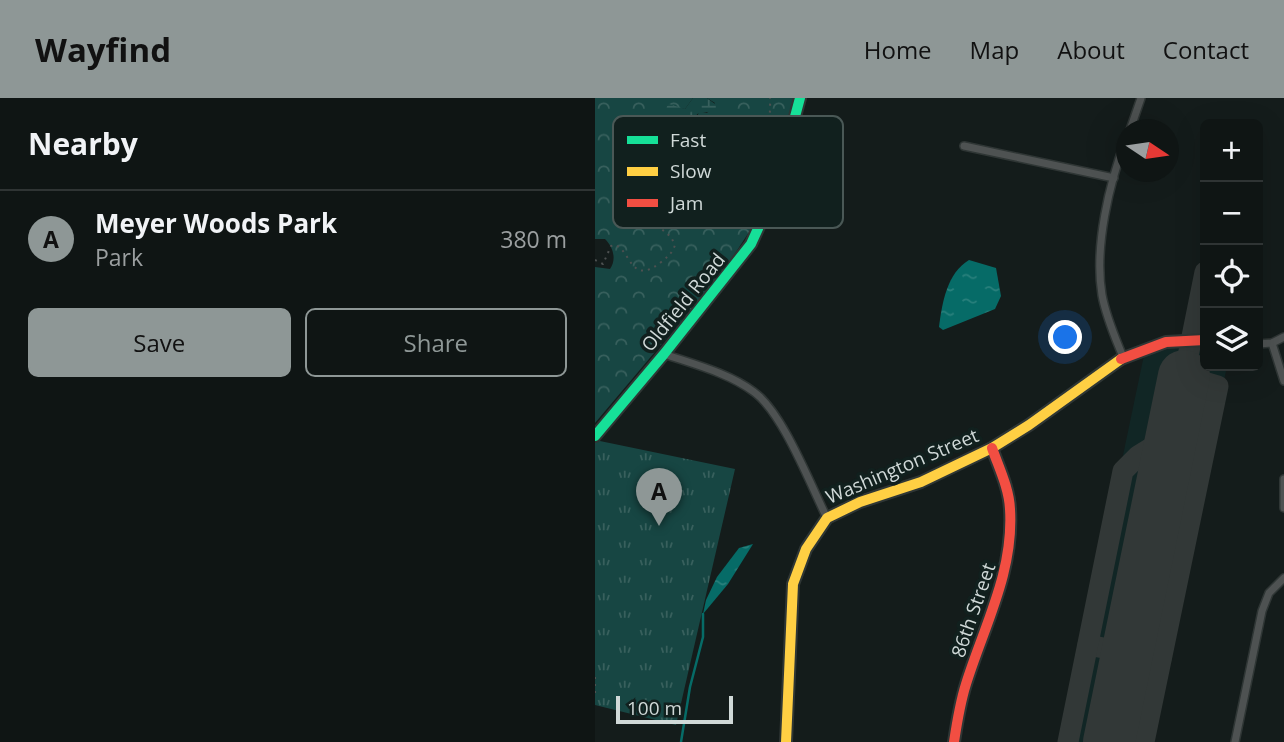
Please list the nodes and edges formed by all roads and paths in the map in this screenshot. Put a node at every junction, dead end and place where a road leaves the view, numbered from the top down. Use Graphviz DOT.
graph roads {
  1 [pos="770,98"];
  2 [pos="800,98"];
  3 [pos="1140,98"];
  4 [pos="769,116"];
  5 [pos="795,116"];
  6 [pos="1133,119"];
  7 [pos="964,146"];
  8 [pos="1116,172"];
  9 [pos="1114,178"];
  10 [pos="659,228"];
  11 [pos="761,228"];
  12 [pos="595,260"];
  13 [pos="1284,337"];
  14 [pos="1200,340"];
  15 [pos="1272,343"];
  16 [pos="1263,344"];
  17 [pos="664,354"];
  18 [pos="1123,357"];
  19 [pos="1284,381"];
  20 [pos="595,436"];
  21 [pos="992,448"];
  22 [pos="1284,479"];
  23 [pos="1284,508"];
  24 [pos="827,518"];
  25 [pos="1284,578"];
  26 [pos="595,677"];
  27 [pos="595,694"];
  28 [pos="786,742"];
  29 [pos="954,742"];
  30 [pos="1235,742"];
  1 -- 4 [label="path"];
  2 -- 5 [label="street, Oldfield Road"];
  3 -- 6 [label="street"];
  7 -- 9 [label="street"];
  8 -- 9 [label="street"];
  9 -- 18 [label="street"];
  10 -- 12 [label="path"];
  11 -- 17 [label="street, Oldfield Road"];
  13 -- 15 [label="street"];
  14 -- 18 [label="street, Washington Street"];
  15 -- 16 [label="street"];
  15 -- 19 [label="street"];
  17 -- 20 [label="street, Oldfield Road"];
  17 -- 24 [label="street, Washington Street"];
  18 -- 21 [label="street, Washington Street"];
  21 -- 24 [label="street, Washington Street"];
  21 -- 29 [label="street, 86th Street"];
  22 -- 23 [label="street"];
  24 -- 28 [label="street"];
  25 -- 30 [label="street"];
  26 -- 27 [label="path"];
}
